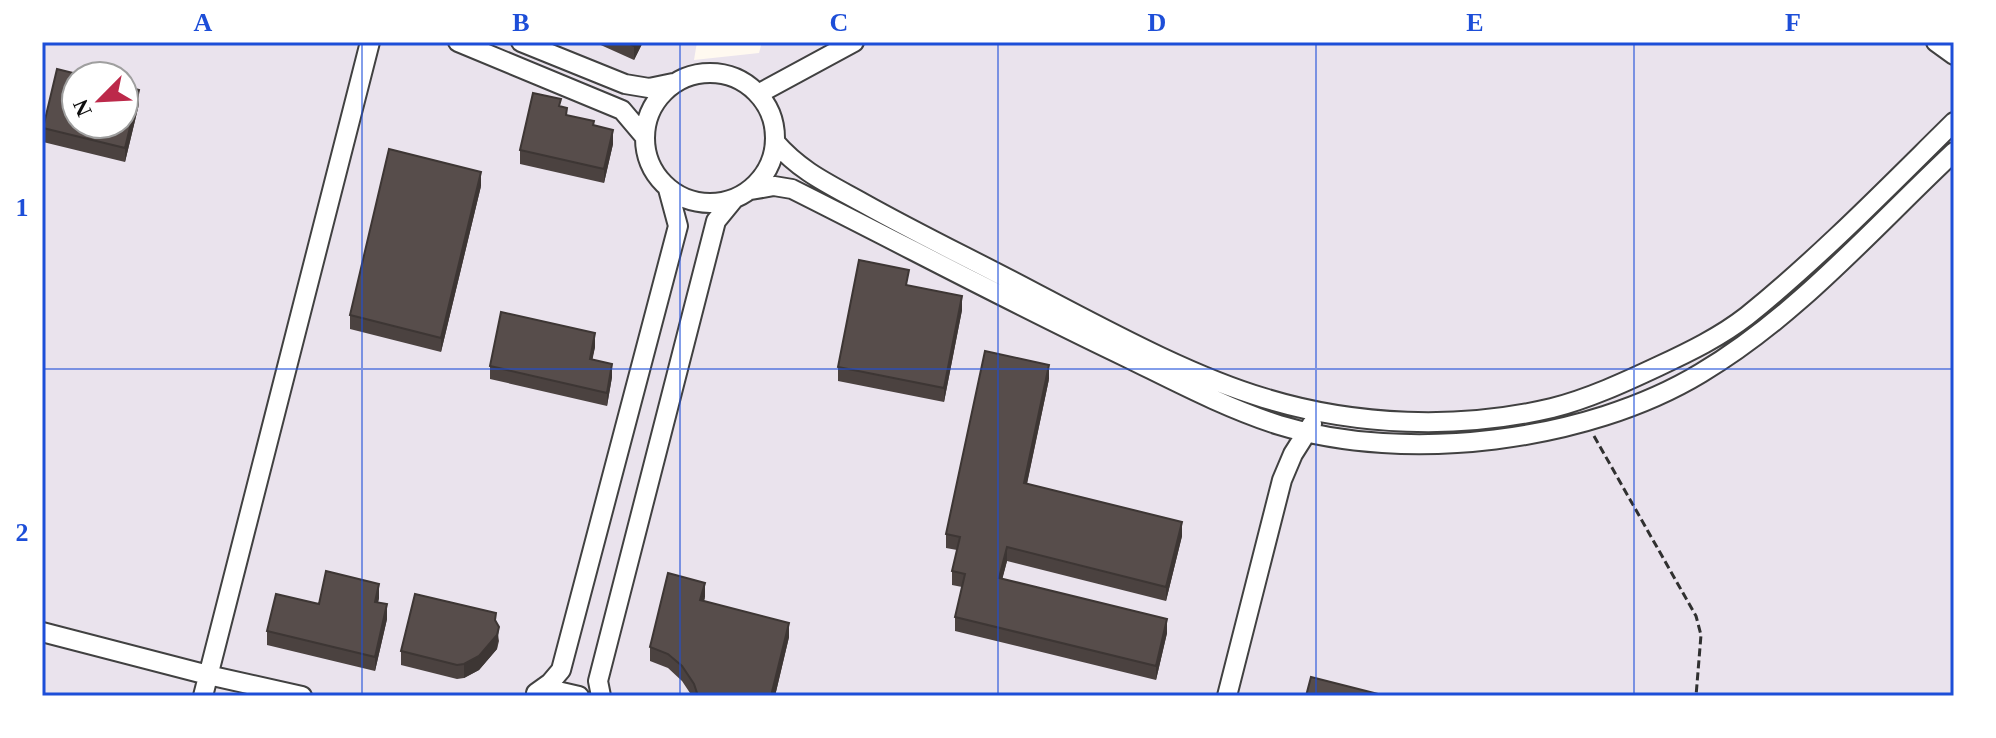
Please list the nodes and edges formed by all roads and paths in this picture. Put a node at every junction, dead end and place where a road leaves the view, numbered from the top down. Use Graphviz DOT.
graph roads {
  1 [pos="370,42"];
  2 [pos="458,42"];
  3 [pos="521,42"];
  4 [pos="854,42"];
  5 [pos="1936,42"];
  6 [pos="1954,55"];
  7 [pos="673,83"];
  8 [pos="758,94"];
  9 [pos="1954,122"];
  10 [pos="644,136"];
  11 [pos="775,142"];
  12 [pos="1954,152"];
  13 [pos="668,189"];
  14 [pos="742,194"];
  15 [pos="1321,412"];
  16 [pos="1588,420"];
  17 [pos="1307,431"];
  18 [pos="42,632"];
  19 [pos="208,675"];
  20 [pos="532,694"];
  21 [pos="203,696"];
  22 [pos="302,696"];
  23 [pos="579,696"];
  24 [pos="601,696"];
  25 [pos="1227,696"];
  26 [pos="1696,696"];
  1 -- 19 [label="street"];
  2 -- 10 [label="street"];
  3 -- 7 [label="street"];
  4 -- 8 [label="street"];
  5 -- 6 [label="street"];
  7 -- 8 [label="street"];
  7 -- 10 [label="street"];
  8 -- 11 [label="street"];
  9 -- 15 [label="street"];
  10 -- 13 [label="street"];
  11 -- 14 [label="street"];
  11 -- 15 [label="street"];
  12 -- 16 [label="street"];
  13 -- 14 [label="street"];
  13 -- 20 [label="street"];
  14 -- 17 [label="street"];
  14 -- 24 [label="street"];
  15 -- 17 [label="street"];
  16 -- 17 [label="street"];
  16 -- 26 [label="path"];
  17 -- 25 [label="street"];
  18 -- 19 [label="street"];
  19 -- 21 [label="street"];
  19 -- 22 [label="street"];
  20 -- 23 [label="street"];
}
